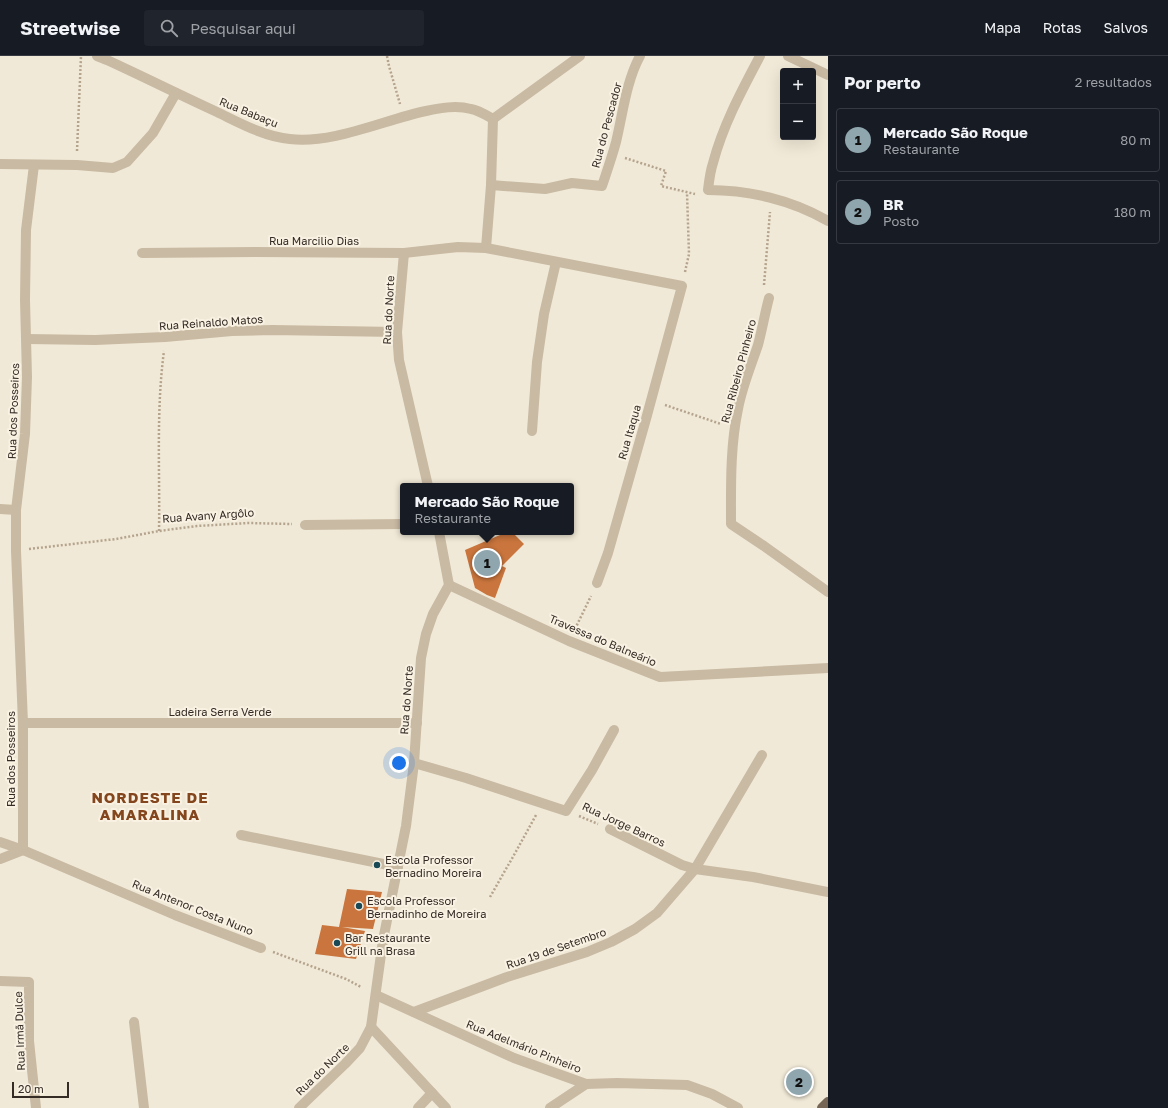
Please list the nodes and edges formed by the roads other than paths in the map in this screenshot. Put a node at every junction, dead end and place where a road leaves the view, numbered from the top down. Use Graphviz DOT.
graph roads {
  1 [pos="97,56"];
  2 [pos="580,56"];
  3 [pos="640,56"];
  4 [pos="760,56"];
  5 [pos="788,56"];
  6 [pos="828,75"];
  7 [pos="176,93"];
  8 [pos="493,119"];
  9 [pos="0,164"];
  10 [pos="34,165"];
  11 [pos="491,185"];
  12 [pos="828,221"];
  13 [pos="486,248"];
  14 [pos="142,253"];
  15 [pos="404,253"];
  16 [pos="556,262"];
  17 [pos="682,286"];
  18 [pos="769,298"];
  19 [pos="397,332"];
  20 [pos="27,339"];
  21 [pos="532,431"];
  22 [pos="427,483"];
  23 [pos="0,509"];
  24 [pos="16,510"];
  25 [pos="400,524"];
  26 [pos="305,525"];
  27 [pos="440,535"];
  28 [pos="596,584"];
  29 [pos="449,585"];
  30 [pos="828,592"];
  31 [pos="828,668"];
  32 [pos="23,723"];
  33 [pos="417,723"];
  34 [pos="614,730"];
  35 [pos="762,755"];
  36 [pos="414,763"];
  37 [pos="610,829"];
  38 [pos="241,835"];
  39 [pos="0,842"];
  40 [pos="23,850"];
  41 [pos="0,859"];
  42 [pos="398,867"];
  43 [pos="695,869"];
  44 [pos="828,892"];
  45 [pos="260,948"];
  46 [pos="0,981"];
  47 [pos="376,995"];
  48 [pos="414,1012"];
  49 [pos="134,1022"];
  50 [pos="371,1027"];
  51 [pos="586,1084"];
  52 [pos="432,1093"];
  53 [pos="828,1102"];
  54 [pos="36,1108"];
  55 [pos="144,1108"];
  56 [pos="299,1108"];
  57 [pos="418,1108"];
  58 [pos="446,1108"];
  59 [pos="550,1108"];
  60 [pos="738,1108"];
  61 [pos="822,1108"];
  1 -- 7 [label="street, Rua Babaçu"];
  2 -- 8 [label="street"];
  3 -- 11 [label="street, Rua do Pescador"];
  4 -- 12 [label="street"];
  5 -- 6 [label="street"];
  7 -- 8 [label="street, Rua Babaçu"];
  7 -- 10 [label="street"];
  8 -- 11 [label="street"];
  9 -- 10 [label="street"];
  10 -- 20 [label="street, Rua dos Posseiros"];
  11 -- 13 [label="street"];
  13 -- 15 [label="street, Rua Marcilio Dias"];
  13 -- 16 [label="street, Rua Marcilio Dias"];
  14 -- 15 [label="street, Rua Marcilio Dias"];
  15 -- 19 [label="street, Rua do Norte"];
  16 -- 17 [label="street, Rua Marcilio Dias"];
  16 -- 21 [label="street"];
  17 -- 28 [label="street, Rua Itaqua"];
  18 -- 30 [label="street, Rua Ribeiro Pinheiro"];
  19 -- 20 [label="street, Rua Reinaldo Matos"];
  19 -- 22 [label="street, Rua do Norte"];
  20 -- 24 [label="street, Rua dos Posseiros"];
  23 -- 24 [label="street"];
  24 -- 32 [label="street, Rua dos Posseiros"];
  25 -- 26 [label="street"];
  27 -- 29 [label="street"];
  29 -- 31 [label="street, Travessa do Balneário"];
  29 -- 33 [label="street, Rua do Norte"];
  32 -- 33 [label="street, Ladeira Serra Verde"];
  32 -- 40 [label="street, Rua dos Posseiros"];
  33 -- 36 [label="street, Rua do Norte"];
  34 -- 36 [label="street, Rua Jorge Barros"];
  35 -- 43 [label="street, Rua 19 de Setembro"];
  36 -- 42 [label="street, Rua do Norte"];
  37 -- 43 [label="street, Rua Jorge Barros"];
  38 -- 42 [label="street"];
  39 -- 40 [label="street, Rua Antenor Costa Nuno"];
  40 -- 41 [label="street"];
  40 -- 45 [label="street, Rua Antenor Costa Nuno"];
  42 -- 47 [label="street, Rua do Norte"];
  43 -- 44 [label="street, Rua Jorge Barros"];
  43 -- 48 [label="street, Rua 19 de Setembro"];
  46 -- 54 [label="street, Rua Irmã Dulce"];
  47 -- 48 [label="street, Rua Adelmário Pinheiro"];
  47 -- 50 [label="street, Rua do Norte"];
  48 -- 51 [label="street, Rua Adelmário Pinheiro"];
  49 -- 55 [label="street"];
  50 -- 52 [label="street"];
  50 -- 56 [label="street, Rua do Norte"];
  51 -- 59 [label="street"];
  51 -- 60 [label="street, Rua Adelmário Pinheiro"];
  52 -- 57 [label="street"];
  52 -- 58 [label="street"];
  53 -- 61 [label="main road"];
}
